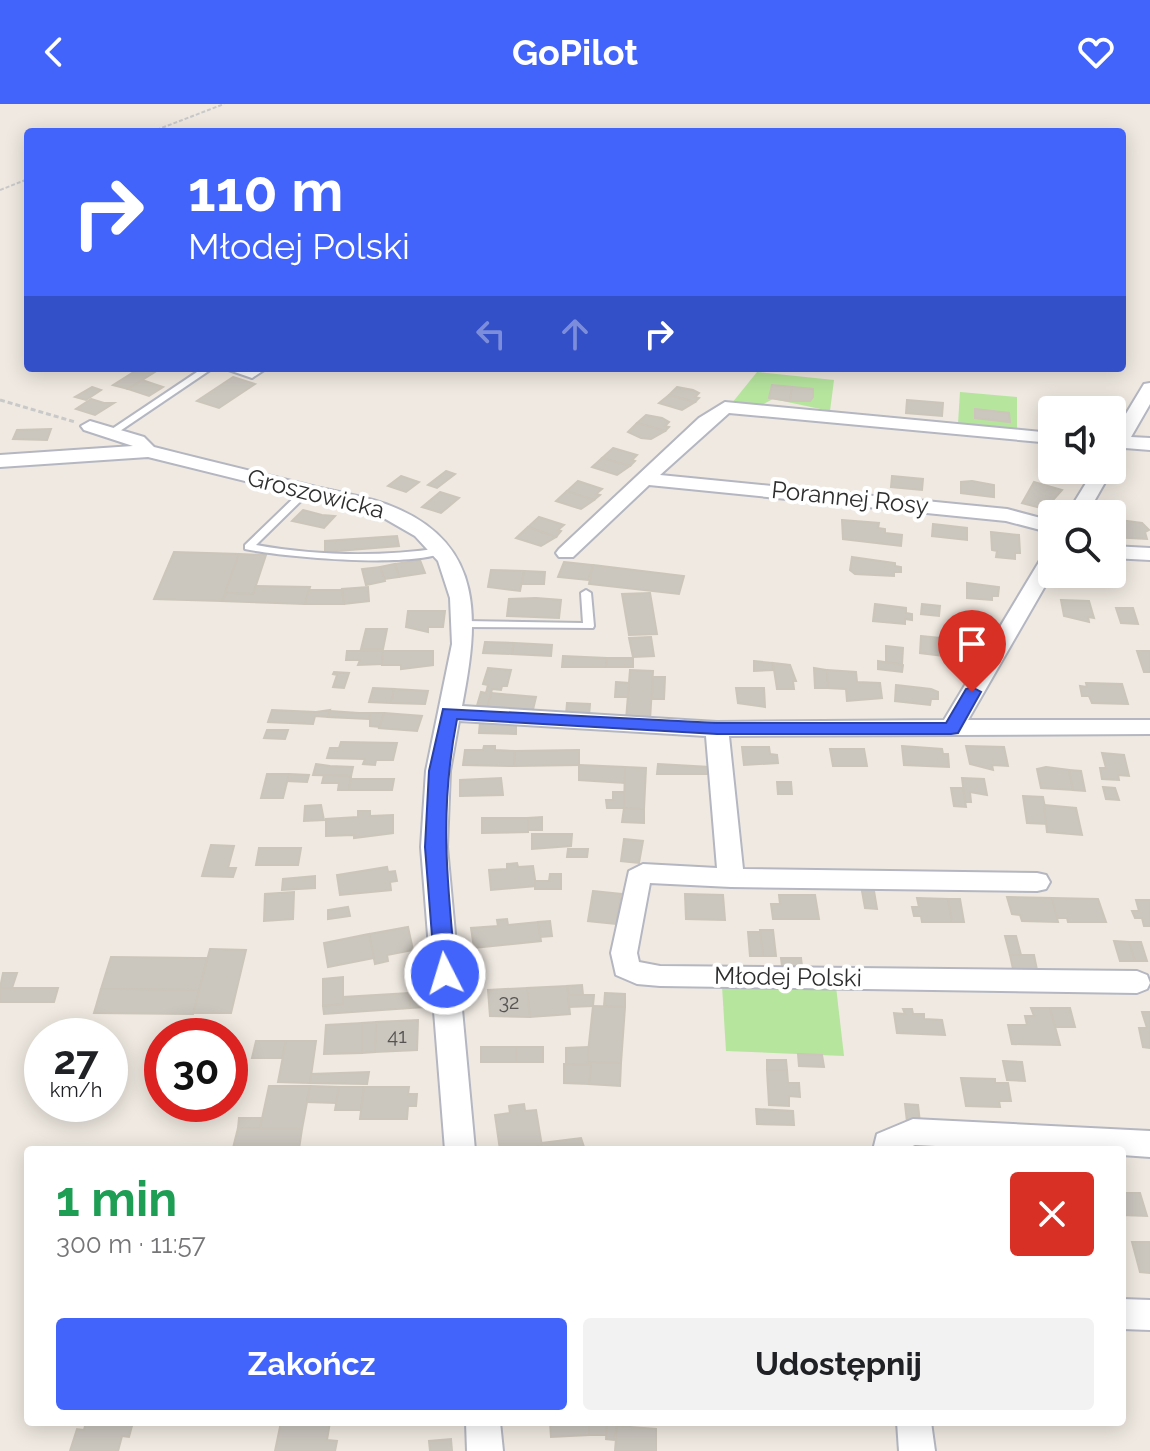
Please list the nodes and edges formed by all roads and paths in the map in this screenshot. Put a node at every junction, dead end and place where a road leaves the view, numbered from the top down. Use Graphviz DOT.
graph roads {
  1 [pos="224,104"];
  2 [pos="161,128"];
  3 [pos="24,181"];
  4 [pos="0,190"];
  5 [pos="203,372"];
  6 [pos="1150,388"];
  7 [pos="0,400"];
  8 [pos="90,426"];
  9 [pos="1126,428"];
  10 [pos="111,433"];
  11 [pos="1038,437"];
  12 [pos="1150,444"];
  13 [pos="1126,445"];
  14 [pos="148,451"];
  15 [pos="0,461"];
  16 [pos="647,479"];
  17 [pos="306,491"];
  18 [pos="1038,523"];
  19 [pos="441,551"];
  20 [pos="566,553"];
  21 [pos="1126,553"];
  22 [pos="1150,554"];
  23 [pos="1038,581"];
  24 [pos="586,593"];
  25 [pos="464,624"];
  26 [pos="449,713"];
  27 [pos="1150,727"];
  28 [pos="717,729"];
  29 [pos="951,729"];
  30 [pos="731,878"];
  31 [pos="1037,882"];
  32 [pos="1137,982"];
  33 [pos="1150,1144"];
  34 [pos="460,1146"];
  35 [pos="888,1146"];
  36 [pos="1126,1314"];
  37 [pos="1150,1315"];
  38 [pos="483,1426"];
  39 [pos="914,1426"];
  40 [pos="485,1451"];
  41 [pos="917,1451"];
  1 -- 2 [label="path"];
  3 -- 4 [label="path"];
  5 -- 10 [label="lane"];
  6 -- 9 [label="street"];
  7 -- 8 [label="path"];
  8 -- 10 [label="street, Groszowicka"];
  10 -- 14 [label="street, Groszowicka"];
  11 -- 16 [label="street"];
  12 -- 13 [label="street"];
  14 -- 15 [label="street, Groszowicka"];
  14 -- 17 [label="street, Groszowicka"];
  16 -- 18 [label="street, Porannej Rosy"];
  16 -- 20 [label="street"];
  17 -- 19 [label="street, Groszowicka"];
  17 -- 19 [label="lane"];
  19 -- 25 [label="street, Groszowicka"];
  21 -- 22 [label="street"];
  23 -- 29 [label="street"];
  24 -- 25 [label="lane"];
  25 -- 26 [label="street, Groszowicka"];
  26 -- 28 [label="street"];
  26 -- 34 [label="street, Groszowicka"];
  27 -- 29 [label="street"];
  28 -- 29 [label="street"];
  28 -- 30 [label="street"];
  30 -- 31 [label="street, Młodej Polski"];
  30 -- 32 [label="street, Młodej Polski"];
  33 -- 35 [label="street"];
  36 -- 37 [label="street"];
  38 -- 40 [label="street"];
  39 -- 41 [label="street"];
}
